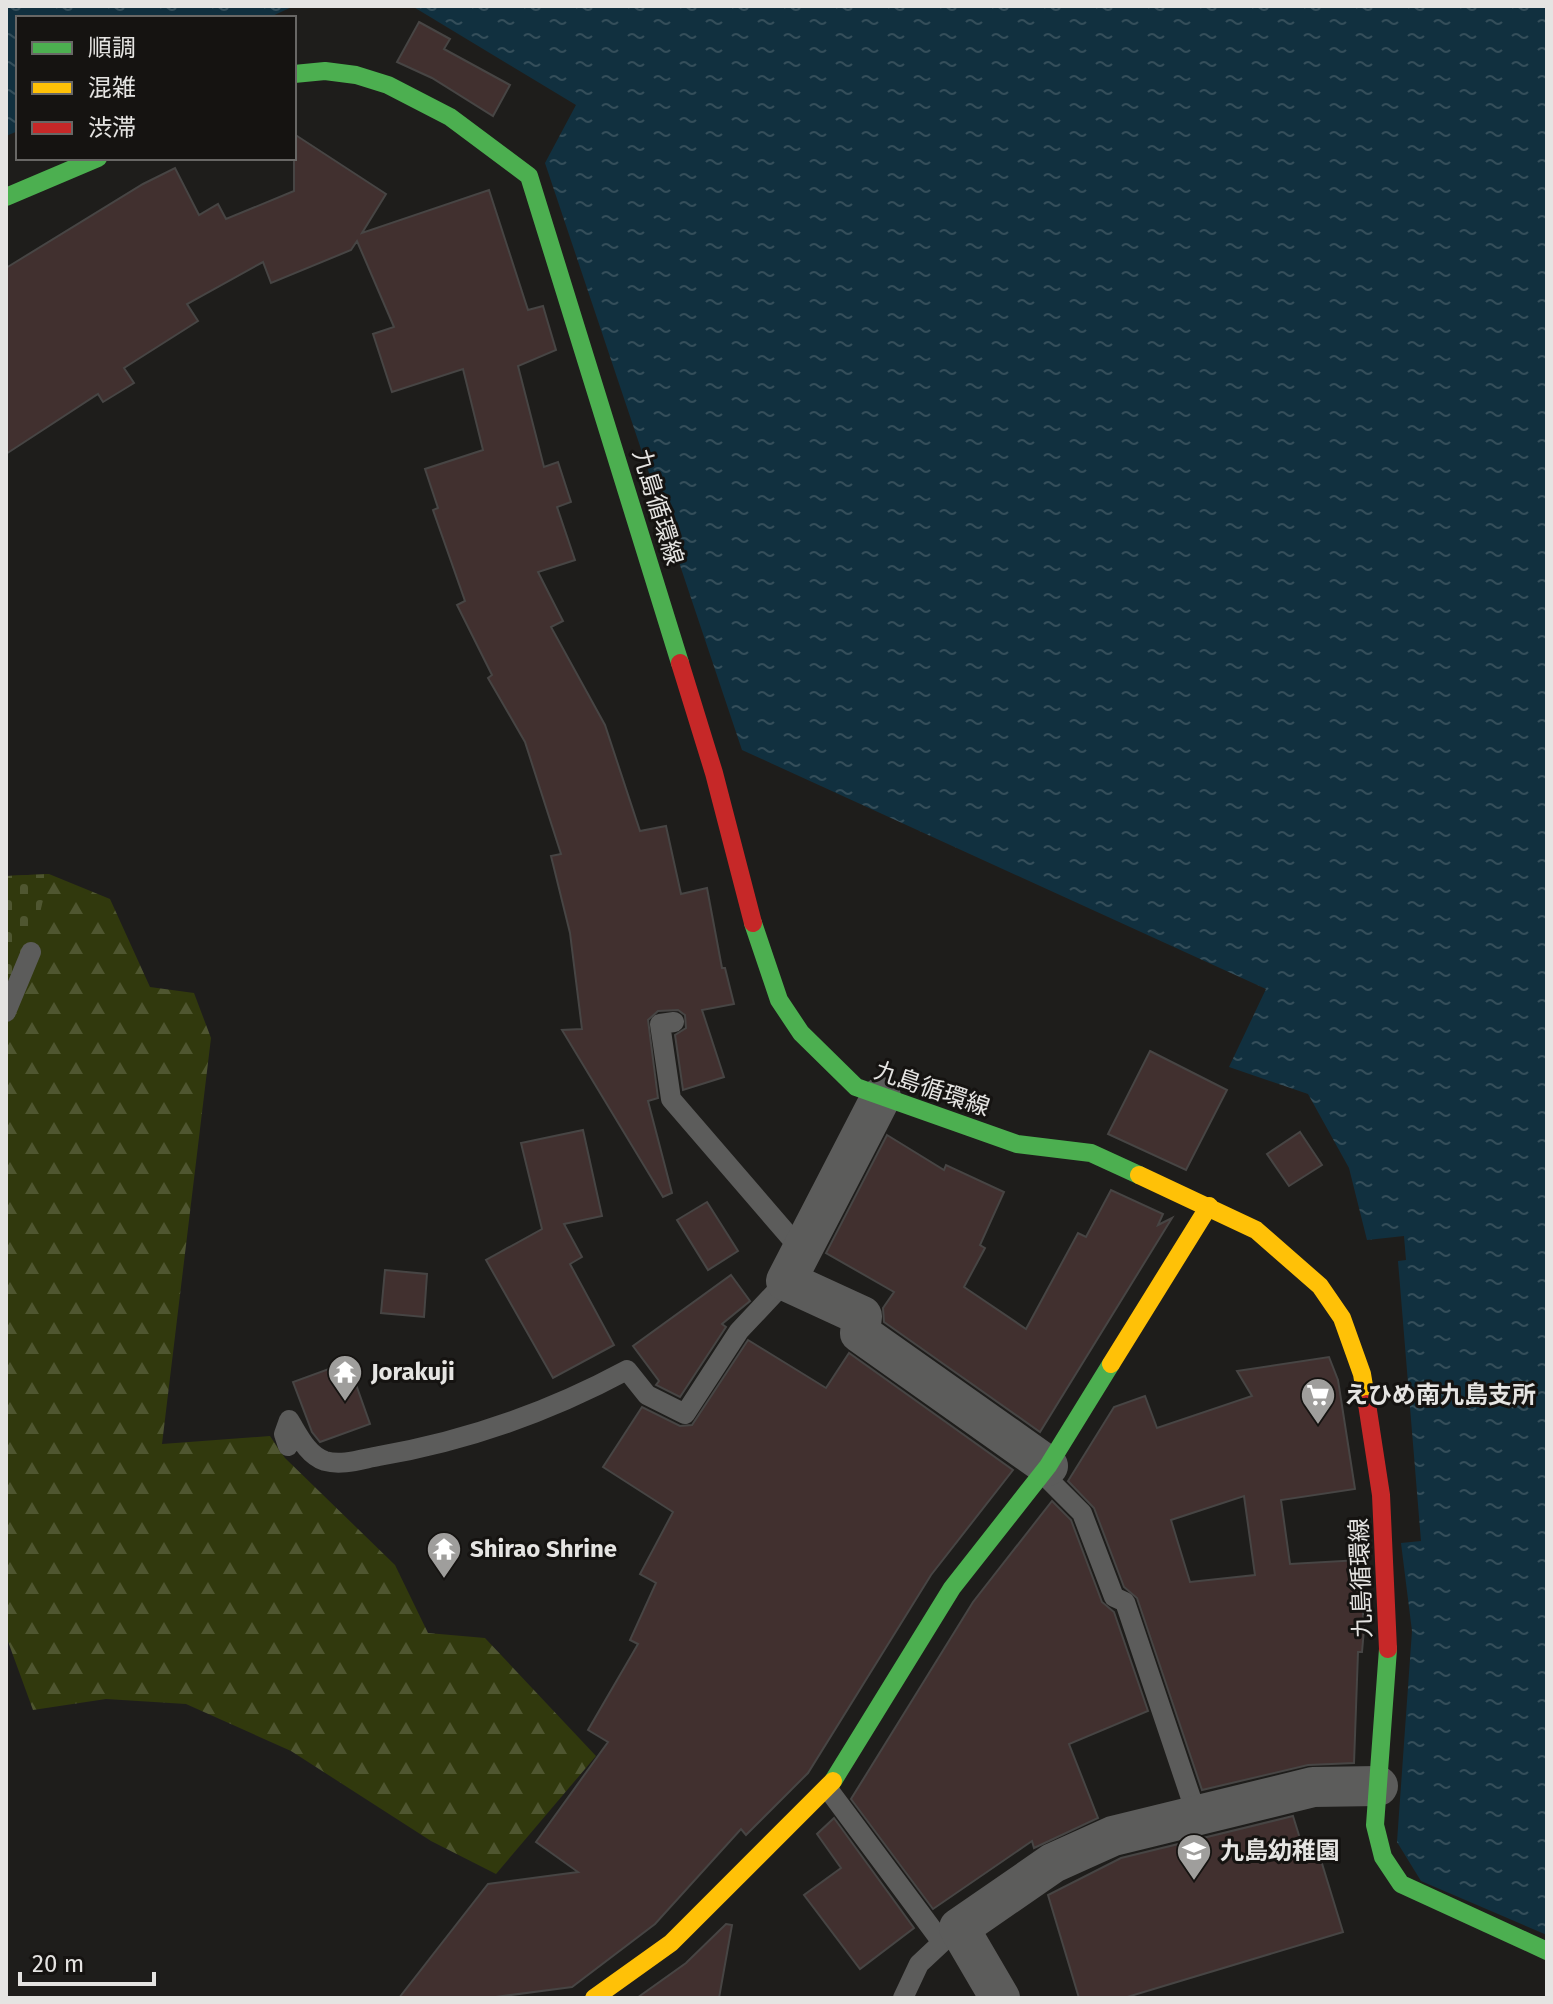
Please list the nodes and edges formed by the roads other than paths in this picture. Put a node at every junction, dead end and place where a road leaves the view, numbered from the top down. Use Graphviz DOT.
graph roads {
  1 [pos="296,74"];
  2 [pos="93,160"];
  3 [pos="6,197"];
  4 [pos="31,952"];
  5 [pos="6,1012"];
  6 [pos="674,1022"];
  7 [pos="881,1097"];
  8 [pos="1209,1206"];
  9 [pos="794,1266"];
  10 [pos="288,1446"];
  11 [pos="1044,1469"];
  12 [pos="1378,1786"];
  13 [pos="828,1789"];
  14 [pos="1196,1813"];
  15 [pos="950,1934"];
  16 [pos="1547,1951"];
  17 [pos="594,1998"];
  18 [pos="903,1998"];
  19 [pos="1000,1998"];
  1 -- 7 [label="main road, 九島循環線"];
  2 -- 3 [label="main road"];
  4 -- 5 [label="lane"];
  6 -- 9 [label="lane"];
  7 -- 8 [label="main road, 九島循環線"];
  7 -- 9 [label="street"];
  8 -- 11 [label="main road"];
  8 -- 12 [label="main road, 九島循環線"];
  9 -- 10 [label="lane"];
  9 -- 11 [label="street"];
  11 -- 13 [label="main road"];
  11 -- 14 [label="lane"];
  12 -- 14 [label="street"];
  12 -- 16 [label="main road, 九島循環線"];
  13 -- 15 [label="lane"];
  13 -- 17 [label="main road"];
  14 -- 15 [label="street"];
  15 -- 18 [label="lane"];
  15 -- 19 [label="street"];
}
